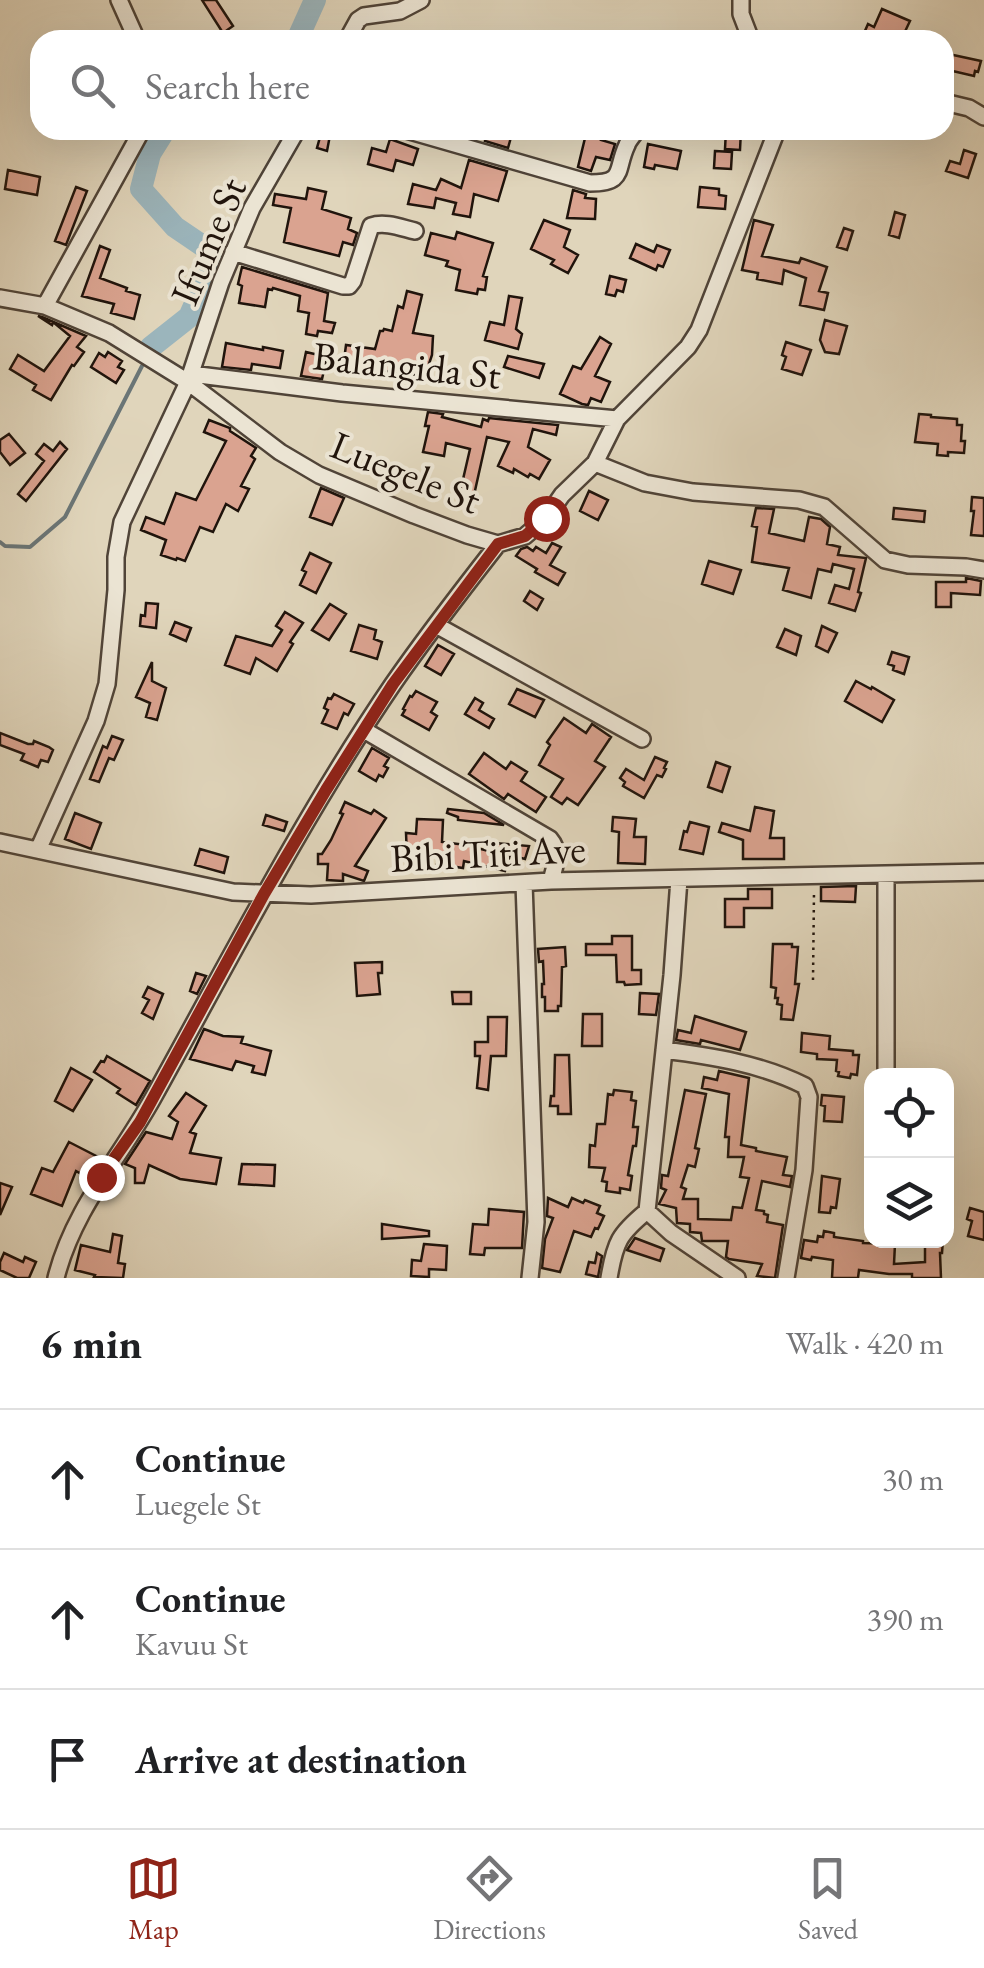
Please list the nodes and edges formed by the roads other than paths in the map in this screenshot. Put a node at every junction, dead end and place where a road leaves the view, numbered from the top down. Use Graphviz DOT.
graph roads {
  1 [pos="119,0"];
  2 [pos="422,0"];
  3 [pos="741,0"];
  4 [pos="132,30"];
  5 [pos="352,30"];
  6 [pos="747,30"];
  7 [pos="954,104"];
  8 [pos="984,117"];
  9 [pos="136,140"];
  10 [pos="291,140"];
  11 [pos="441,140"];
  12 [pos="630,140"];
  13 [pos="773,140"];
  14 [pos="415,232"];
  15 [pos="233,252"];
  16 [pos="0,298"];
  17 [pos="45,306"];
  18 [pos="190,378"];
  19 [pos="617,419"];
  20 [pos="595,464"];
  21 [pos="498,544"];
  22 [pos="984,570"];
  23 [pos="436,625"];
  24 [pos="364,730"];
  25 [pos="642,739"];
  26 [pos="0,842"];
  27 [pos="38,850"];
  28 [pos="984,872"];
  29 [pos="886,875"];
  30 [pos="679,879"];
  31 [pos="551,881"];
  32 [pos="524,883"];
  33 [pos="264,894"];
  34 [pos="664,1050"];
  35 [pos="886,1068"];
  36 [pos="647,1211"];
  37 [pos="56,1278"];
  38 [pos="530,1278"];
  39 [pos="609,1278"];
  40 [pos="737,1278"];
  41 [pos="786,1278"];
  1 -- 4 [label="street"];
  2 -- 5 [label="street"];
  3 -- 6 [label="street"];
  7 -- 8 [label="street"];
  9 -- 17 [label="street"];
  10 -- 15 [label="street, Ifume St"];
  11 -- 12 [label="street"];
  13 -- 19 [label="street, Luegele St"];
  14 -- 15 [label="street"];
  15 -- 18 [label="street, Ifume St"];
  16 -- 17 [label="street, Luegele St"];
  17 -- 18 [label="street, Luegele St"];
  18 -- 19 [label="street, Balangida St"];
  18 -- 21 [label="street, Luegele St"];
  18 -- 27 [label="street, Ifume St"];
  19 -- 20 [label="street, Luegele St"];
  20 -- 21 [label="street, Luegele St"];
  20 -- 22 [label="street"];
  21 -- 23 [label="street"];
  23 -- 24 [label="street"];
  23 -- 25 [label="street"];
  24 -- 31 [label="street"];
  24 -- 33 [label="street"];
  26 -- 27 [label="street, Bibi Titi Ave"];
  27 -- 33 [label="street, Bibi Titi Ave"];
  28 -- 29 [label="street, Bibi Titi Ave"];
  29 -- 30 [label="street, Bibi Titi Ave"];
  29 -- 35 [label="street"];
  30 -- 31 [label="street, Bibi Titi Ave"];
  30 -- 34 [label="street"];
  31 -- 32 [label="street, Bibi Titi Ave"];
  32 -- 33 [label="street, Bibi Titi Ave"];
  32 -- 38 [label="street"];
  33 -- 37 [label="street"];
  34 -- 36 [label="street"];
  34 -- 41 [label="street"];
  36 -- 39 [label="street"];
  36 -- 40 [label="street"];
}
